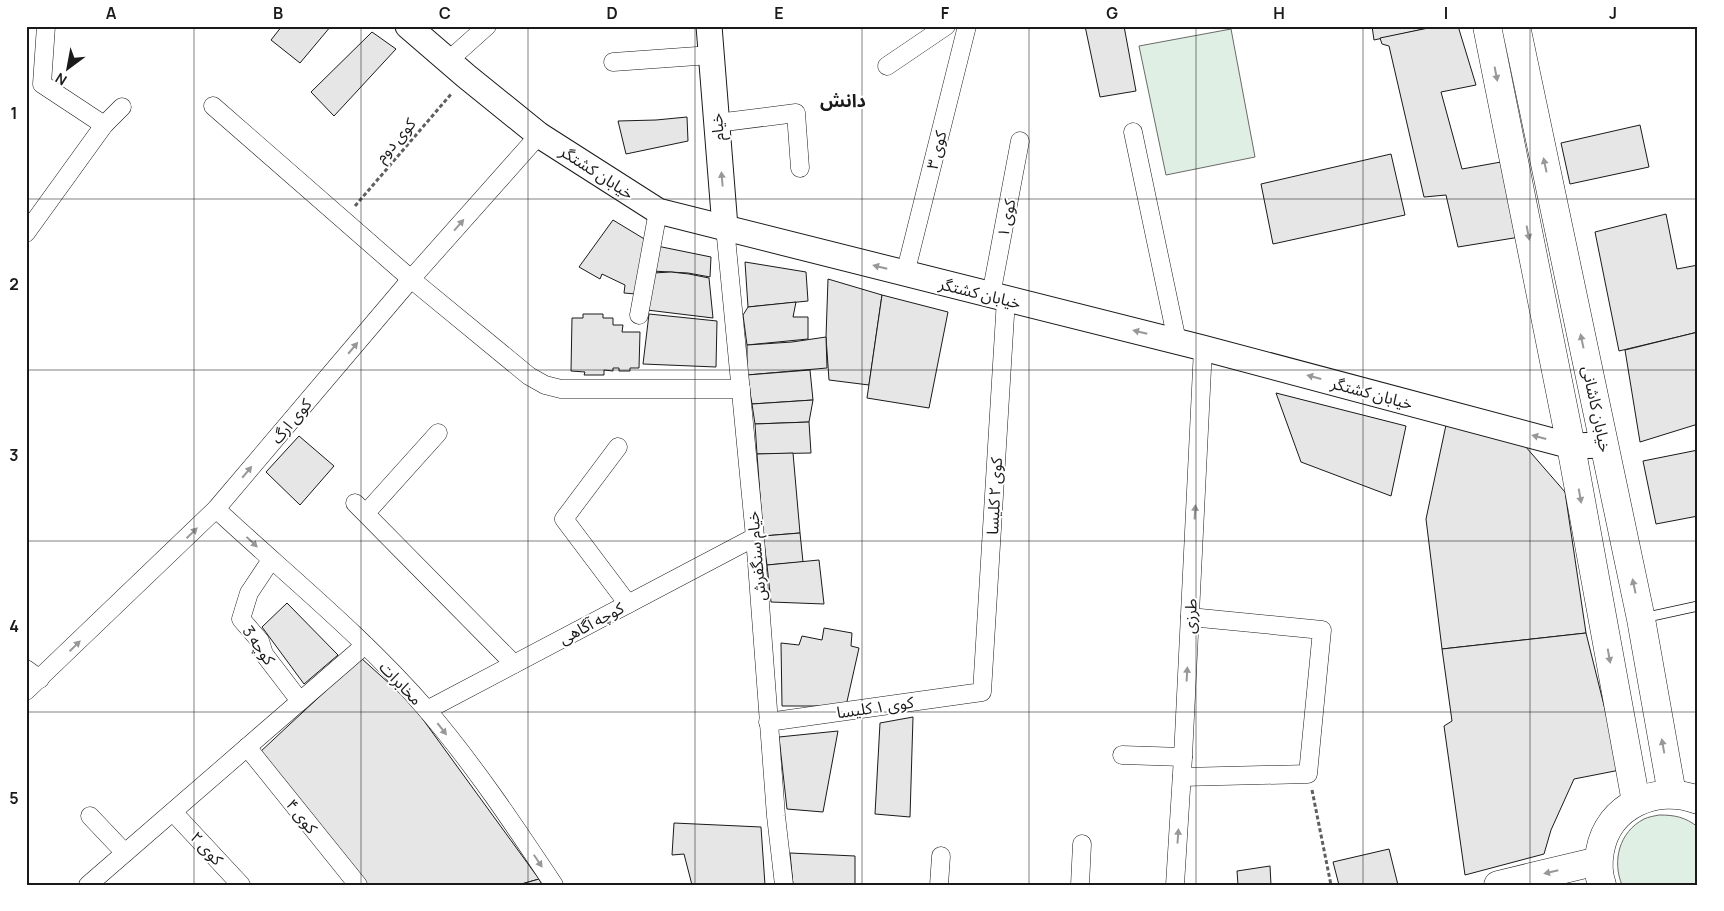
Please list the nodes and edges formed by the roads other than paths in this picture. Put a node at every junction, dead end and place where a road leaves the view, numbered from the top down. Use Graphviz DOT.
graph roads {
  1 [pos="46,26"];
  2 [pos="408,26"];
  3 [pos="487,26"];
  4 [pos="946,26"];
  5 [pos="967,26"];
  6 [pos="1487,26"];
  7 [pos="1516,26"];
  8 [pos="710,27"];
  9 [pos="711,55"];
  10 [pos="613,62"];
  11 [pos="887,66"];
  12 [pos="457,68"];
  13 [pos="213,106"];
  14 [pos="122,107"];
  15 [pos="717,123"];
  16 [pos="104,126"];
  17 [pos="1133,132"];
  18 [pos="539,135"];
  19 [pos="1020,141"];
  20 [pos="800,168"];
  21 [pos="658,211"];
  22 [pos="726,228"];
  23 [pos="26,233"];
  24 [pos="905,274"];
  25 [pos="412,279"];
  26 [pos="998,297"];
  27 [pos="639,315"];
  28 [pos="1177,341"];
  29 [pos="1203,348"];
  30 [pos="741,389"];
  31 [pos="438,433"];
  32 [pos="1604,445"];
  33 [pos="618,446"];
  34 [pos="1571,446"];
  35 [pos="216,509"];
  36 [pos="755,537"];
  37 [pos="271,560"];
  38 [pos="628,604"];
  39 [pos="1698,606"];
  40 [pos="1190,617"];
  41 [pos="1641,619"];
  42 [pos="365,645"];
  43 [pos="514,664"];
  44 [pos="31,680"];
  45 [pos="982,692"];
  46 [pos="300,701"];
  47 [pos="427,710"];
  48 [pos="768,722"];
  49 [pos="247,748"];
  50 [pos="1122,754"];
  51 [pos="1183,757"];
  52 [pos="1182,777"];
  53 [pos="1685,797"];
  54 [pos="1636,802"];
  55 [pos="173,812"];
  56 [pos="90,816"];
  57 [pos="1082,844"];
  58 [pos="124,853"];
  59 [pos="940,856"];
  60 [pos="1600,873"];
  61 [pos="88,885"];
  62 [pos="241,885"];
  63 [pos="358,885"];
  64 [pos="554,885"];
  65 [pos="784,885"];
  66 [pos="940,885"];
  67 [pos="1080,885"];
  68 [pos="1175,885"];
  69 [pos="1498,885"];
  1 -- 16 [label="street"];
  2 -- 12 [label="street, خیابان کشتگر"];
  3 -- 12 [label="street"];
  4 -- 11 [label="street"];
  5 -- 24 [label="street, کوی ۳"];
  6 -- 34 [label="main road, one-way"];
  32 -- 7 [label="main road, خیابان کاشانی, one-way"];
  8 -- 9 [label="street, خیام"];
  9 -- 10 [label="street"];
  9 -- 15 [label="street, خیام"];
  12 -- 18 [label="street, خیابان کشتگر"];
  13 -- 25 [label="street"];
  14 -- 16 [label="street"];
  15 -- 20 [label="street"];
  22 -- 15 [label="street, خیام, one-way"];
  16 -- 23 [label="street"];
  17 -- 28 [label="street"];
  18 -- 21 [label="street, خیابان کشتگر"];
  25 -- 18 [label="street, کوی ارگ, one-way"];
  19 -- 26 [label="street, کوی ۱"];
  21 -- 22 [label="street, خیابان کشتگر"];
  21 -- 27 [label="street"];
  24 -- 22 [label="street, خیابان کشتگر, one-way"];
  22 -- 30 [label="street, خیام سنگفرش"];
  24 -- 26 [label="street, خیابان کشتگر"];
  25 -- 30 [label="street"];
  35 -- 25 [label="street, کوی ارگ, one-way"];
  28 -- 26 [label="street, خیابان کشتگر, one-way"];
  26 -- 45 [label="street, کوی ۲ کلیسا"];
  28 -- 29 [label="street, خیابان کشتگر"];
  34 -- 29 [label="street, خیابان کشتگر, one-way"];
  40 -- 29 [label="street, طرزی, one-way"];
  30 -- 36 [label="street, خیام سنگفرش"];
  31 -- 43 [label="street"];
  32 -- 34 [label="street, خیابان کشتگر"];
  41 -- 32 [label="main road, خیابان کاشانی, one-way"];
  33 -- 38 [label="street"];
  34 -- 54 [label="main road, one-way"];
  35 -- 37 [label="street, مخابرات, one-way"];
  44 -- 35 [label="street, کوی ارگ, one-way"];
  36 -- 38 [label="street, کوچه آگاهی"];
  36 -- 48 [label="street, خیام سنگفرش"];
  37 -- 42 [label="street, مخابرات"];
  37 -- 46 [label="street, کوچه 3"];
  38 -- 43 [label="street, کوچه آگاهی"];
  39 -- 41 [label="lane"];
  51 -- 40 [label="street, طرزی, one-way"];
  40 -- 52 [label="street"];
  53 -- 41 [label="main road, خیابان کاشانی, one-way"];
  42 -- 46 [label="street"];
  42 -- 47 [label="street, مخابرات"];
  43 -- 47 [label="street, کوچه آگاهی"];
  45 -- 48 [label="street, کوی ۱ کلیسا"];
  46 -- 49 [label="street"];
  47 -- 64 [label="street, مخابرات, one-way"];
  48 -- 65 [label="street, خیام سنگفرش"];
  49 -- 55 [label="street"];
  49 -- 63 [label="street, کوی ۴"];
  50 -- 51 [label="street"];
  51 -- 52 [label="street, طرزی"];
  68 -- 52 [label="street, طرزی, one-way"];
  53 -- 54 [label="main road"];
  54 -- 60 [label="main road"];
  55 -- 58 [label="street"];
  55 -- 62 [label="street, کوی ۲"];
  56 -- 58 [label="street"];
  57 -- 67 [label="street"];
  58 -- 61 [label="street"];
  59 -- 66 [label="street"];
  60 -- 69 [label="main road, one-way"];
}
